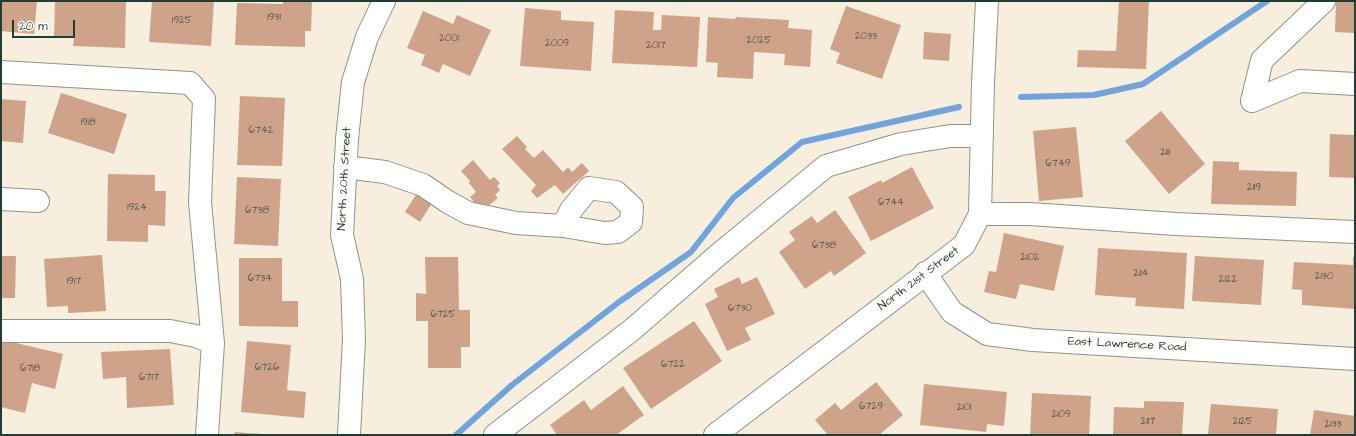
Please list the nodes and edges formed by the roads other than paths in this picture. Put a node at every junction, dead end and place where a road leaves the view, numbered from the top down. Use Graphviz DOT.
graph roads {
  1 [pos="384,1"];
  2 [pos="987,1"];
  3 [pos="1324,1"];
  4 [pos="1,72"];
  5 [pos="1355,84"];
  6 [pos="982,136"];
  7 [pos="345,167"];
  8 [pos="1,199"];
  9 [pos="38,201"];
  10 [pos="980,214"];
  11 [pos="563,226"];
  12 [pos="1355,232"];
  13 [pos="925,274"];
  14 [pos="1,331"];
  15 [pos="213,343"];
  16 [pos="1355,359"];
  17 [pos="207,435"];
  18 [pos="350,435"];
  19 [pos="495,435"];
  20 [pos="715,435"];
  1 -- 7 [label="street, North 20th Street"];
  2 -- 6 [label="street, North 21st Street"];
  3 -- 5 [label="street"];
  4 -- 15 [label="street"];
  6 -- 10 [label="street, North 21st Street"];
  6 -- 19 [label="street"];
  7 -- 11 [label="street"];
  7 -- 18 [label="street, North 20th Street"];
  8 -- 9 [label="street"];
  10 -- 12 [label="street"];
  10 -- 13 [label="street, North 21st Street"];
  13 -- 16 [label="street, East Lawrence Road"];
  13 -- 20 [label="street, North 21st Street"];
  14 -- 15 [label="street"];
  15 -- 17 [label="street"];
}
